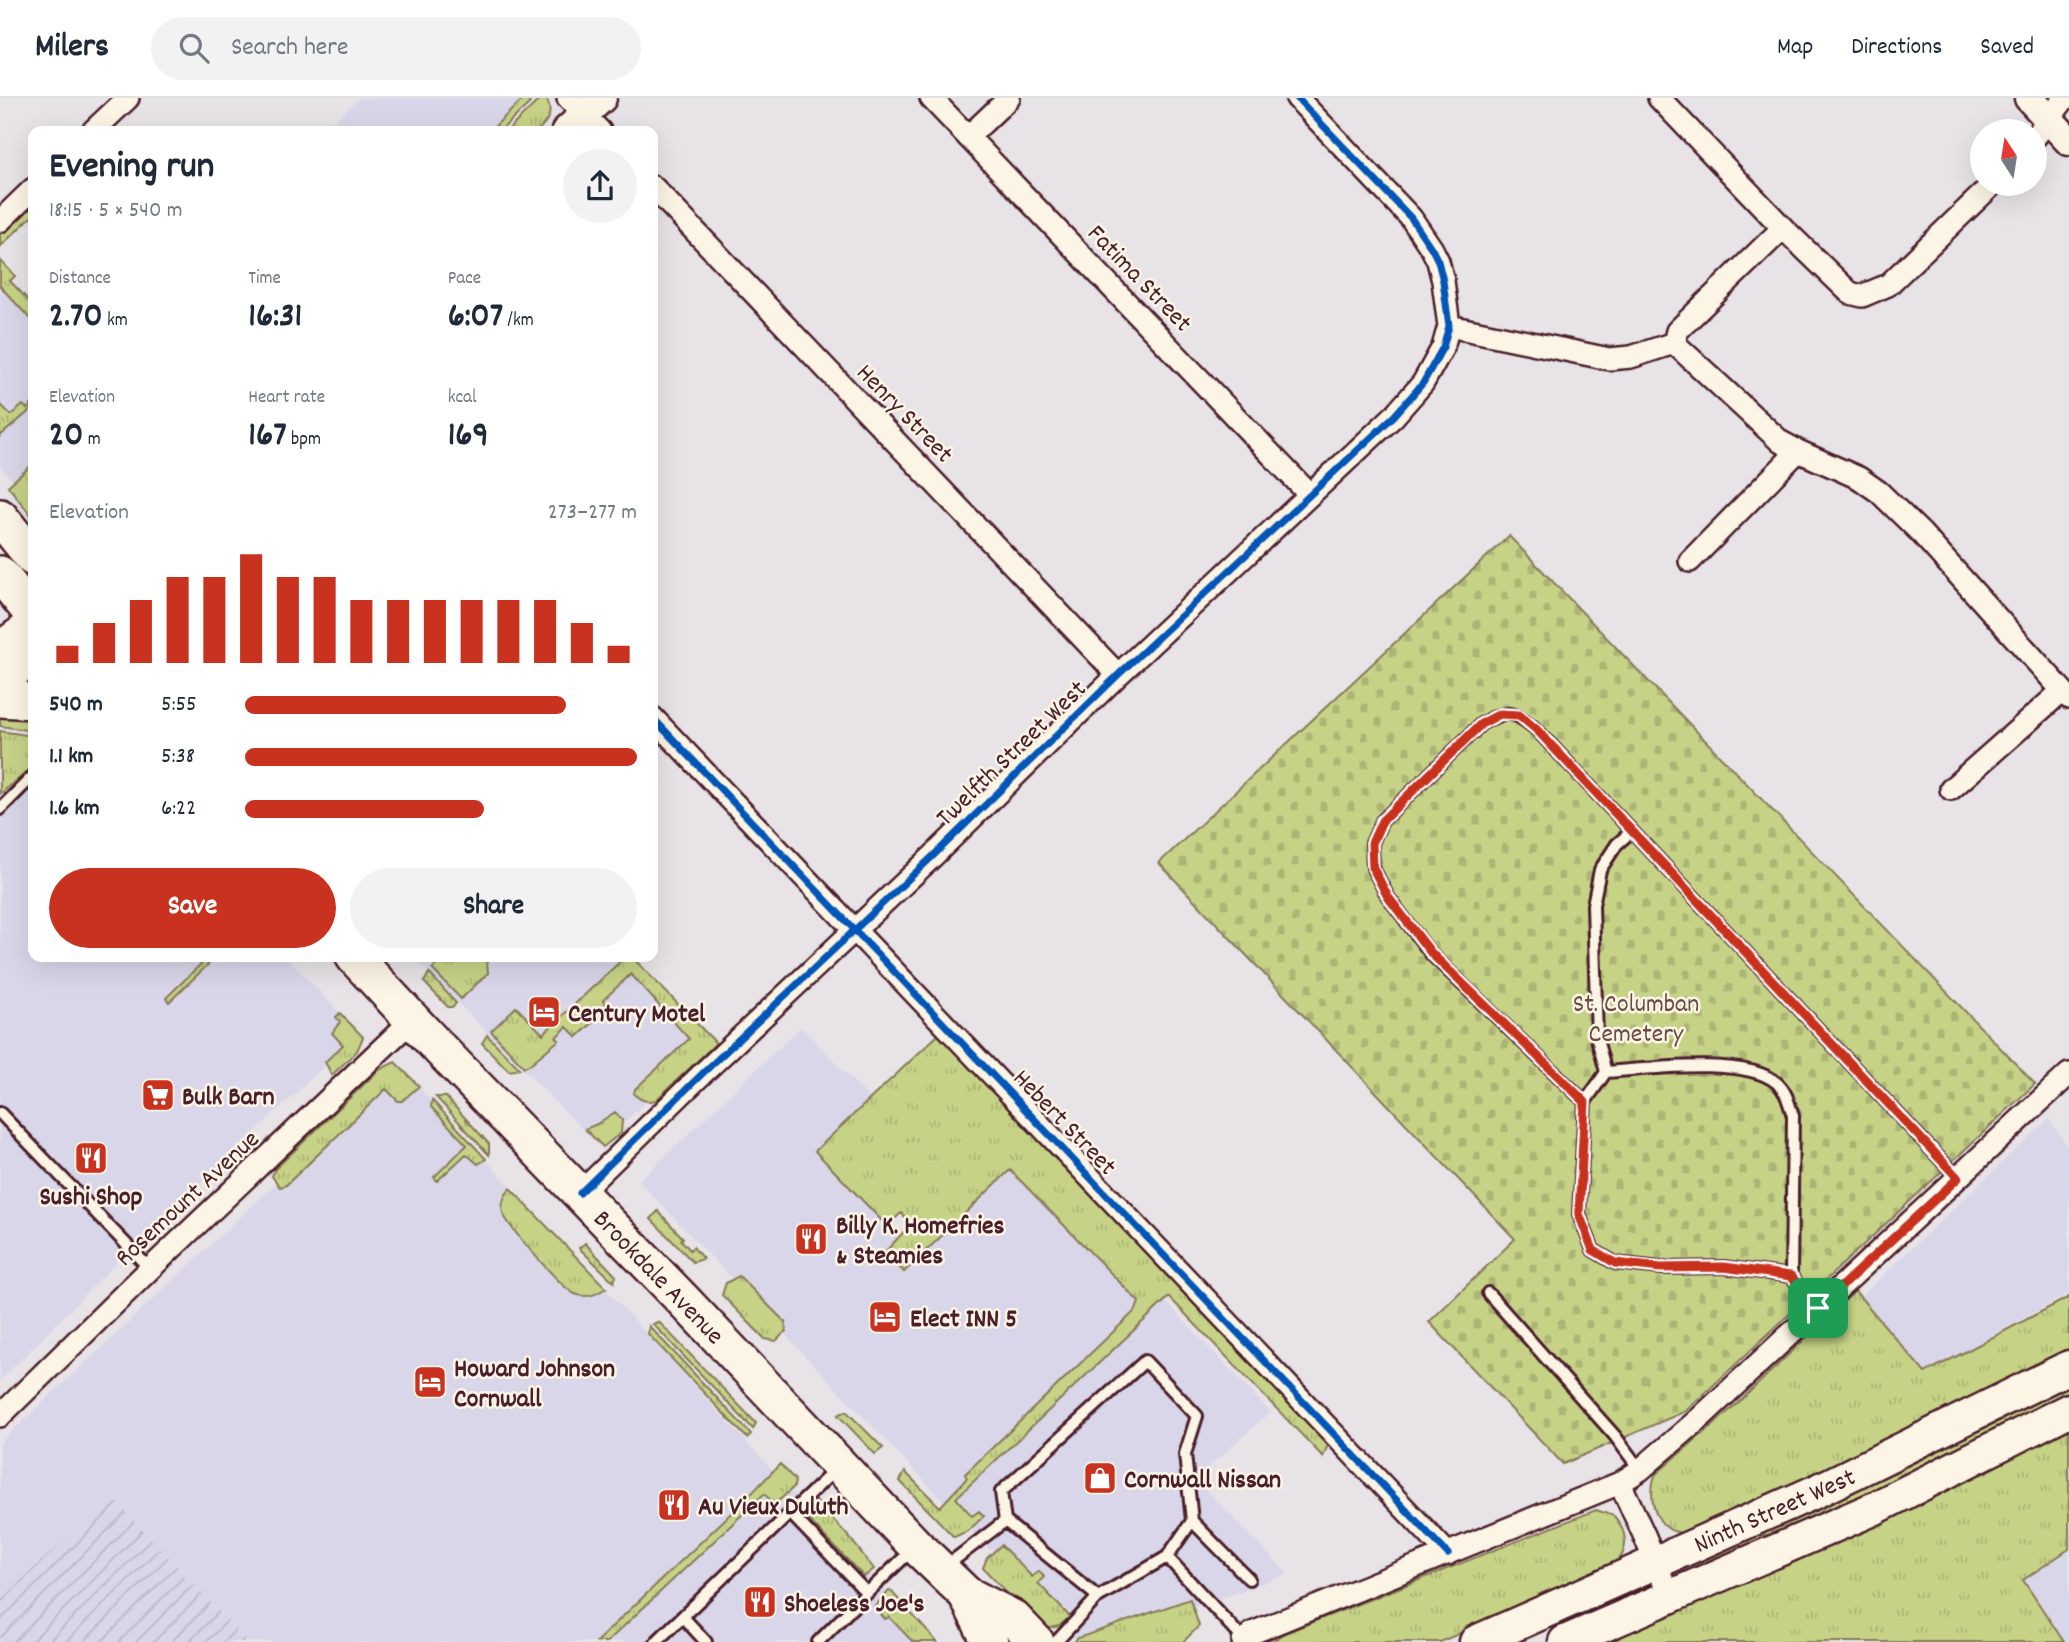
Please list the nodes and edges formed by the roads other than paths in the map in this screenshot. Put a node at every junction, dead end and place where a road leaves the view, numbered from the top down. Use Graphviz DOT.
graph roads {
  1 [pos="128,98"];
  2 [pos="931,98"];
  3 [pos="1009,98"];
  4 [pos="1297,98"];
  5 [pos="1659,98"];
  6 [pos="2029,98"];
  7 [pos="2050,118"];
  8 [pos="98,126"];
  9 [pos="968,137"];
  10 [pos="2069,141"];
  11 [pos="658,192"];
  12 [pos="28,194"];
  13 [pos="1981,196"];
  14 [pos="0,221"];
  15 [pos="1783,228"];
  16 [pos="1449,326"];
  17 [pos="1674,343"];
  18 [pos="1798,451"];
  19 [pos="1310,495"];
  20 [pos="0,517"];
  21 [pos="28,537"];
  22 [pos="28,552"];
  23 [pos="1690,561"];
  24 [pos="0,574"];
  25 [pos="28,609"];
  26 [pos="28,630"];
  27 [pos="0,650"];
  28 [pos="28,662"];
  29 [pos="1118,675"];
  30 [pos="0,677"];
  31 [pos="2066,695"];
  32 [pos="0,699"];
  33 [pos="28,701"];
  34 [pos="658,723"];
  35 [pos="28,781"];
  36 [pos="1951,789"];
  37 [pos="0,809"];
  38 [pos="1632,831"];
  39 [pos="855,930"];
  40 [pos="359,962"];
  41 [pos="412,1020"];
  42 [pos="1606,1072"];
  43 [pos="2069,1074"];
  44 [pos="1585,1102"];
  45 [pos="0,1113"];
  46 [pos="1958,1178"];
  47 [pos="580,1193"];
  48 [pos="150,1269"];
  49 [pos="1791,1276"];
  50 [pos="1489,1293"];
  51 [pos="1818,1308"];
  52 [pos="2069,1367"];
  53 [pos="2069,1410"];
  54 [pos="0,1416"];
  55 [pos="839,1465"];
  56 [pos="1640,1469"];
  57 [pos="1620,1483"];
  58 [pos="791,1514"];
  59 [pos="1005,1521"];
  60 [pos="1192,1521"];
  61 [pos="1448,1554"];
  62 [pos="929,1558"];
  63 [pos="1167,1558"];
  64 [pos="1656,1562"];
  65 [pos="1249,1579"];
  66 [pos="867,1593"];
  67 [pos="966,1594"];
  68 [pos="1098,1597"];
  69 [pos="1670,1598"];
  70 [pos="682,1617"];
  71 [pos="987,1641"];
  72 [pos="1243,1641"];
  73 [pos="656,1642"];
  74 [pos="706,1642"];
  75 [pos="818,1642"];
  76 [pos="1036,1642"];
  77 [pos="1056,1642"];
  78 [pos="1476,1642"];
  79 [pos="1565,1642"];
  1 -- 8 [label="street"];
  2 -- 9 [label="street, Fatima Street"];
  3 -- 9 [label="street"];
  4 -- 16 [label="street"];
  5 -- 15 [label="street"];
  6 -- 7 [label="street"];
  7 -- 10 [label="street"];
  9 -- 19 [label="street, Fatima Street"];
  11 -- 29 [label="street, Henry Street"];
  12 -- 14 [label="street"];
  13 -- 15 [label="street"];
  15 -- 17 [label="street"];
  16 -- 17 [label="street"];
  16 -- 19 [label="street, Twelfth Street West"];
  17 -- 18 [label="street"];
  18 -- 23 [label="street"];
  18 -- 31 [label="street"];
  19 -- 29 [label="street, Twelfth Street West"];
  20 -- 21 [label="street"];
  20 -- 22 [label="main road"];
  24 -- 25 [label="main road"];
  26 -- 27 [label="main road"];
  28 -- 30 [label="main road"];
  29 -- 39 [label="street, Twelfth Street West"];
  31 -- 36 [label="street"];
  32 -- 33 [label="main road"];
  34 -- 39 [label="street, Hebert Street"];
  35 -- 37 [label="lane"];
  38 -- 42 [label="lane"];
  38 -- 44 [label="lane"];
  38 -- 46 [label="lane"];
  39 -- 47 [label="street, Twelfth Street West"];
  39 -- 61 [label="street, Hebert Street"];
  40 -- 41 [label="main road, Brookdale Avenue"];
  41 -- 47 [label="main road, Brookdale Avenue"];
  41 -- 48 [label="street, Rosemount Avenue"];
  42 -- 44 [label="lane"];
  42 -- 49 [label="lane"];
  43 -- 46 [label="street"];
  44 -- 49 [label="lane"];
  45 -- 48 [label="lane"];
  46 -- 51 [label="street"];
  47 -- 55 [label="main road, Brookdale Avenue"];
  48 -- 54 [label="street, Rosemount Avenue"];
  49 -- 51 [label="lane"];
  50 -- 56 [label="lane"];
  51 -- 56 [label="street"];
  52 -- 64 [label="main road, Ninth Street West"];
  53 -- 69 [label="main road, Ninth Street West"];
  55 -- 58 [label="lane"];
  55 -- 62 [label="main road, Brookdale Avenue"];
  56 -- 57 [label="street"];
  57 -- 61 [label="street"];
  57 -- 64 [label="street"];
  58 -- 66 [label="lane"];
  58 -- 70 [label="lane"];
  59 -- 60 [label="lane"];
  59 -- 62 [label="lane"];
  59 -- 68 [label="lane"];
  60 -- 63 [label="lane"];
  60 -- 65 [label="lane"];
  61 -- 72 [label="street"];
  62 -- 66 [label="lane"];
  62 -- 67 [label="main road, Brookdale Avenue"];
  63 -- 68 [label="lane"];
  63 -- 72 [label="lane"];
  64 -- 69 [label="street"];
  64 -- 78 [label="main road, Ninth Street West"];
  66 -- 75 [label="lane"];
  67 -- 71 [label="main road, Brookdale Avenue"];
  67 -- 76 [label="main road, Brookdale Avenue"];
  68 -- 77 [label="lane"];
  69 -- 79 [label="main road, Ninth Street West"];
  70 -- 73 [label="lane"];
  70 -- 74 [label="lane"];
}
